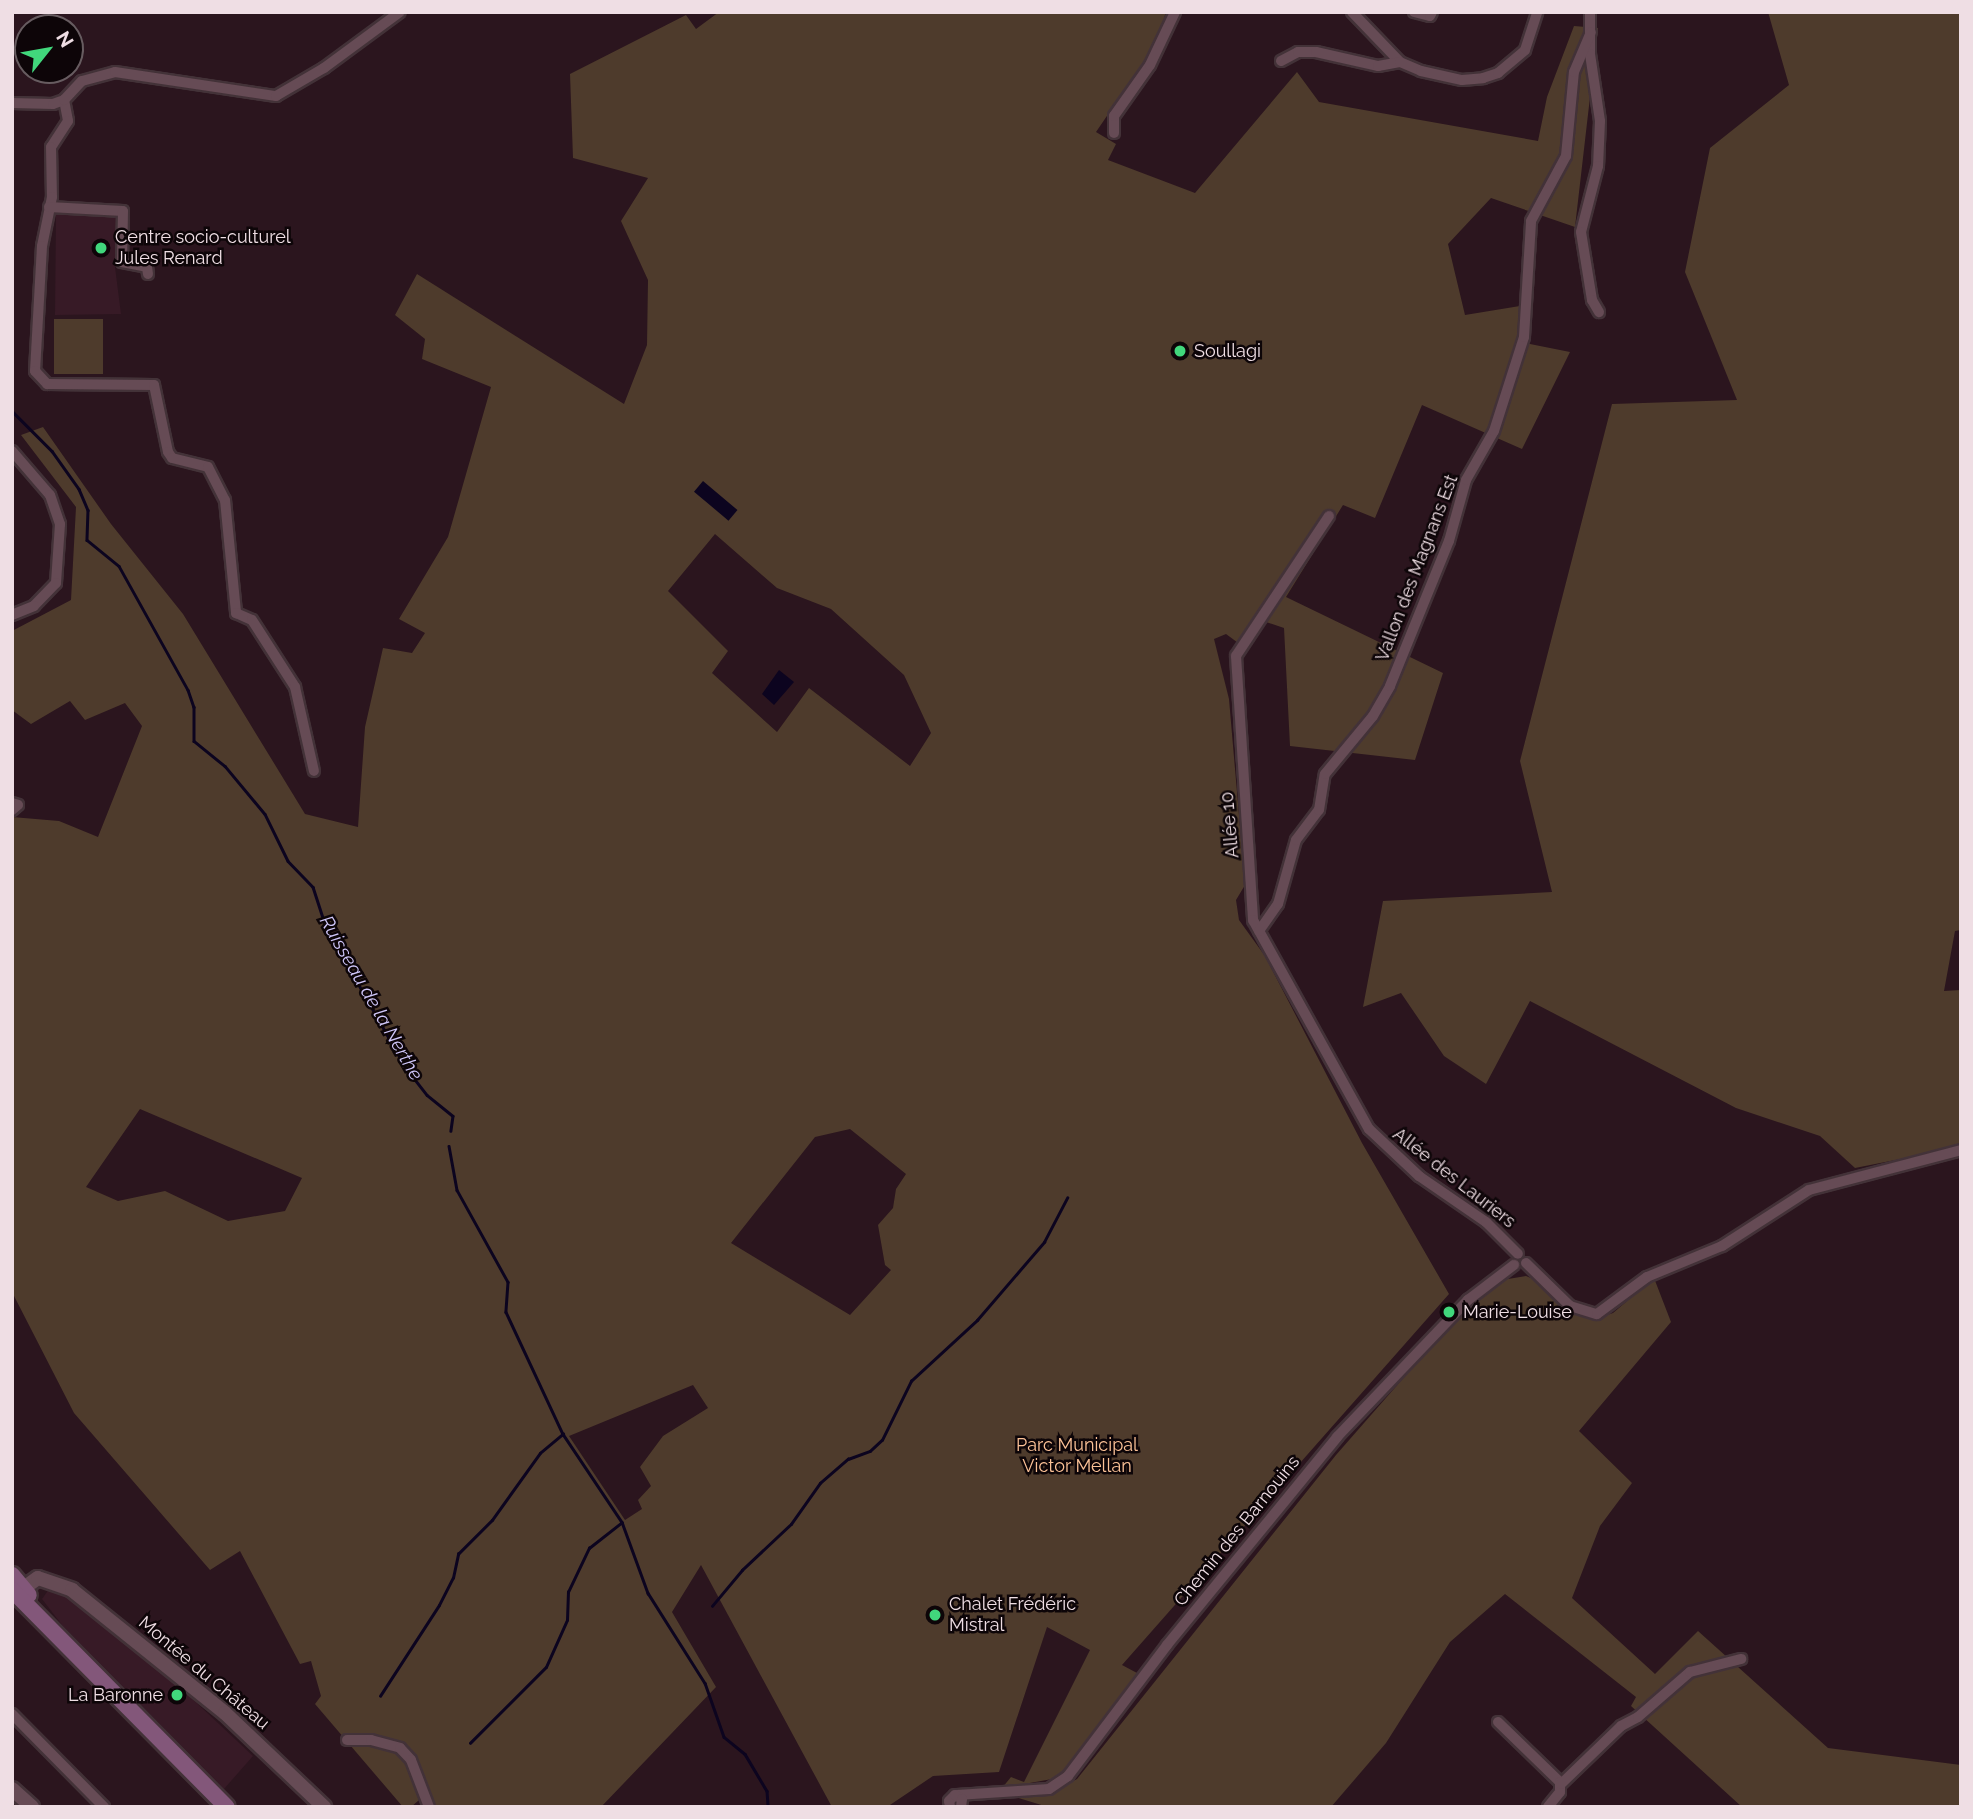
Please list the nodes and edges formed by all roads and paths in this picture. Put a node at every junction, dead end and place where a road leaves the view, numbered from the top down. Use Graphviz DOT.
graph roads {
  1 [pos="400,12"];
  2 [pos="1175,12"];
  3 [pos="1352,12"];
  4 [pos="1414,12"];
  5 [pos="1432,12"];
  6 [pos="1537,12"];
  7 [pos="1590,12"];
  8 [pos="1591,32"];
  9 [pos="1282,61"];
  10 [pos="1400,62"];
  11 [pos="64,100"];
  12 [pos="12,103"];
  13 [pos="1114,133"];
  14 [pos="49,207"];
  15 [pos="148,274"];
  16 [pos="1599,312"];
  17 [pos="12,451"];
  18 [pos="1329,516"];
  19 [pos="12,615"];
  20 [pos="314,771"];
  21 [pos="1259,931"];
  22 [pos="1368,1129"];
  23 [pos="1961,1150"];
  24 [pos="1519,1261"];
  25 [pos="12,1575"];
  26 [pos="22,1593"];
  27 [pos="1741,1659"];
  28 [pos="12,1714"];
  29 [pos="1497,1722"];
  30 [pos="347,1740"];
  31 [pos="1561,1784"];
  32 [pos="12,1789"];
  33 [pos="955,1804"];
  34 [pos="32,1807"];
  35 [pos="104,1807"];
  36 [pos="227,1807"];
  37 [pos="324,1807"];
  38 [pos="429,1807"];
  39 [pos="1548,1807"];
  1 -- 11 [label="street"];
  2 -- 13 [label="street"];
  3 -- 10 [label="street"];
  4 -- 5 [label="street"];
  6 -- 10 [label="street"];
  7 -- 8 [label="street"];
  8 -- 16 [label="street"];
  8 -- 21 [label="street, Vallon des Magnans Est"];
  9 -- 10 [label="street"];
  11 -- 12 [label="street"];
  11 -- 14 [label="street"];
  14 -- 15 [label="street"];
  14 -- 20 [label="street"];
  17 -- 19 [label="street"];
  18 -- 21 [label="street, Allée 10"];
  21 -- 22 [label="street, Allée 10"];
  22 -- 24 [label="street, Allée des Lauriers"];
  23 -- 24 [label="street"];
  24 -- 33 [label="street, Chemin des Barnouins"];
  25 -- 26 [label="main road"];
  26 -- 36 [label="main road"];
  26 -- 37 [label="street, Montée du Château"];
  27 -- 31 [label="street"];
  28 -- 35 [label="street"];
  29 -- 31 [label="street"];
  30 -- 38 [label="street"];
  31 -- 39 [label="street"];
  32 -- 34 [label="street"];
}
